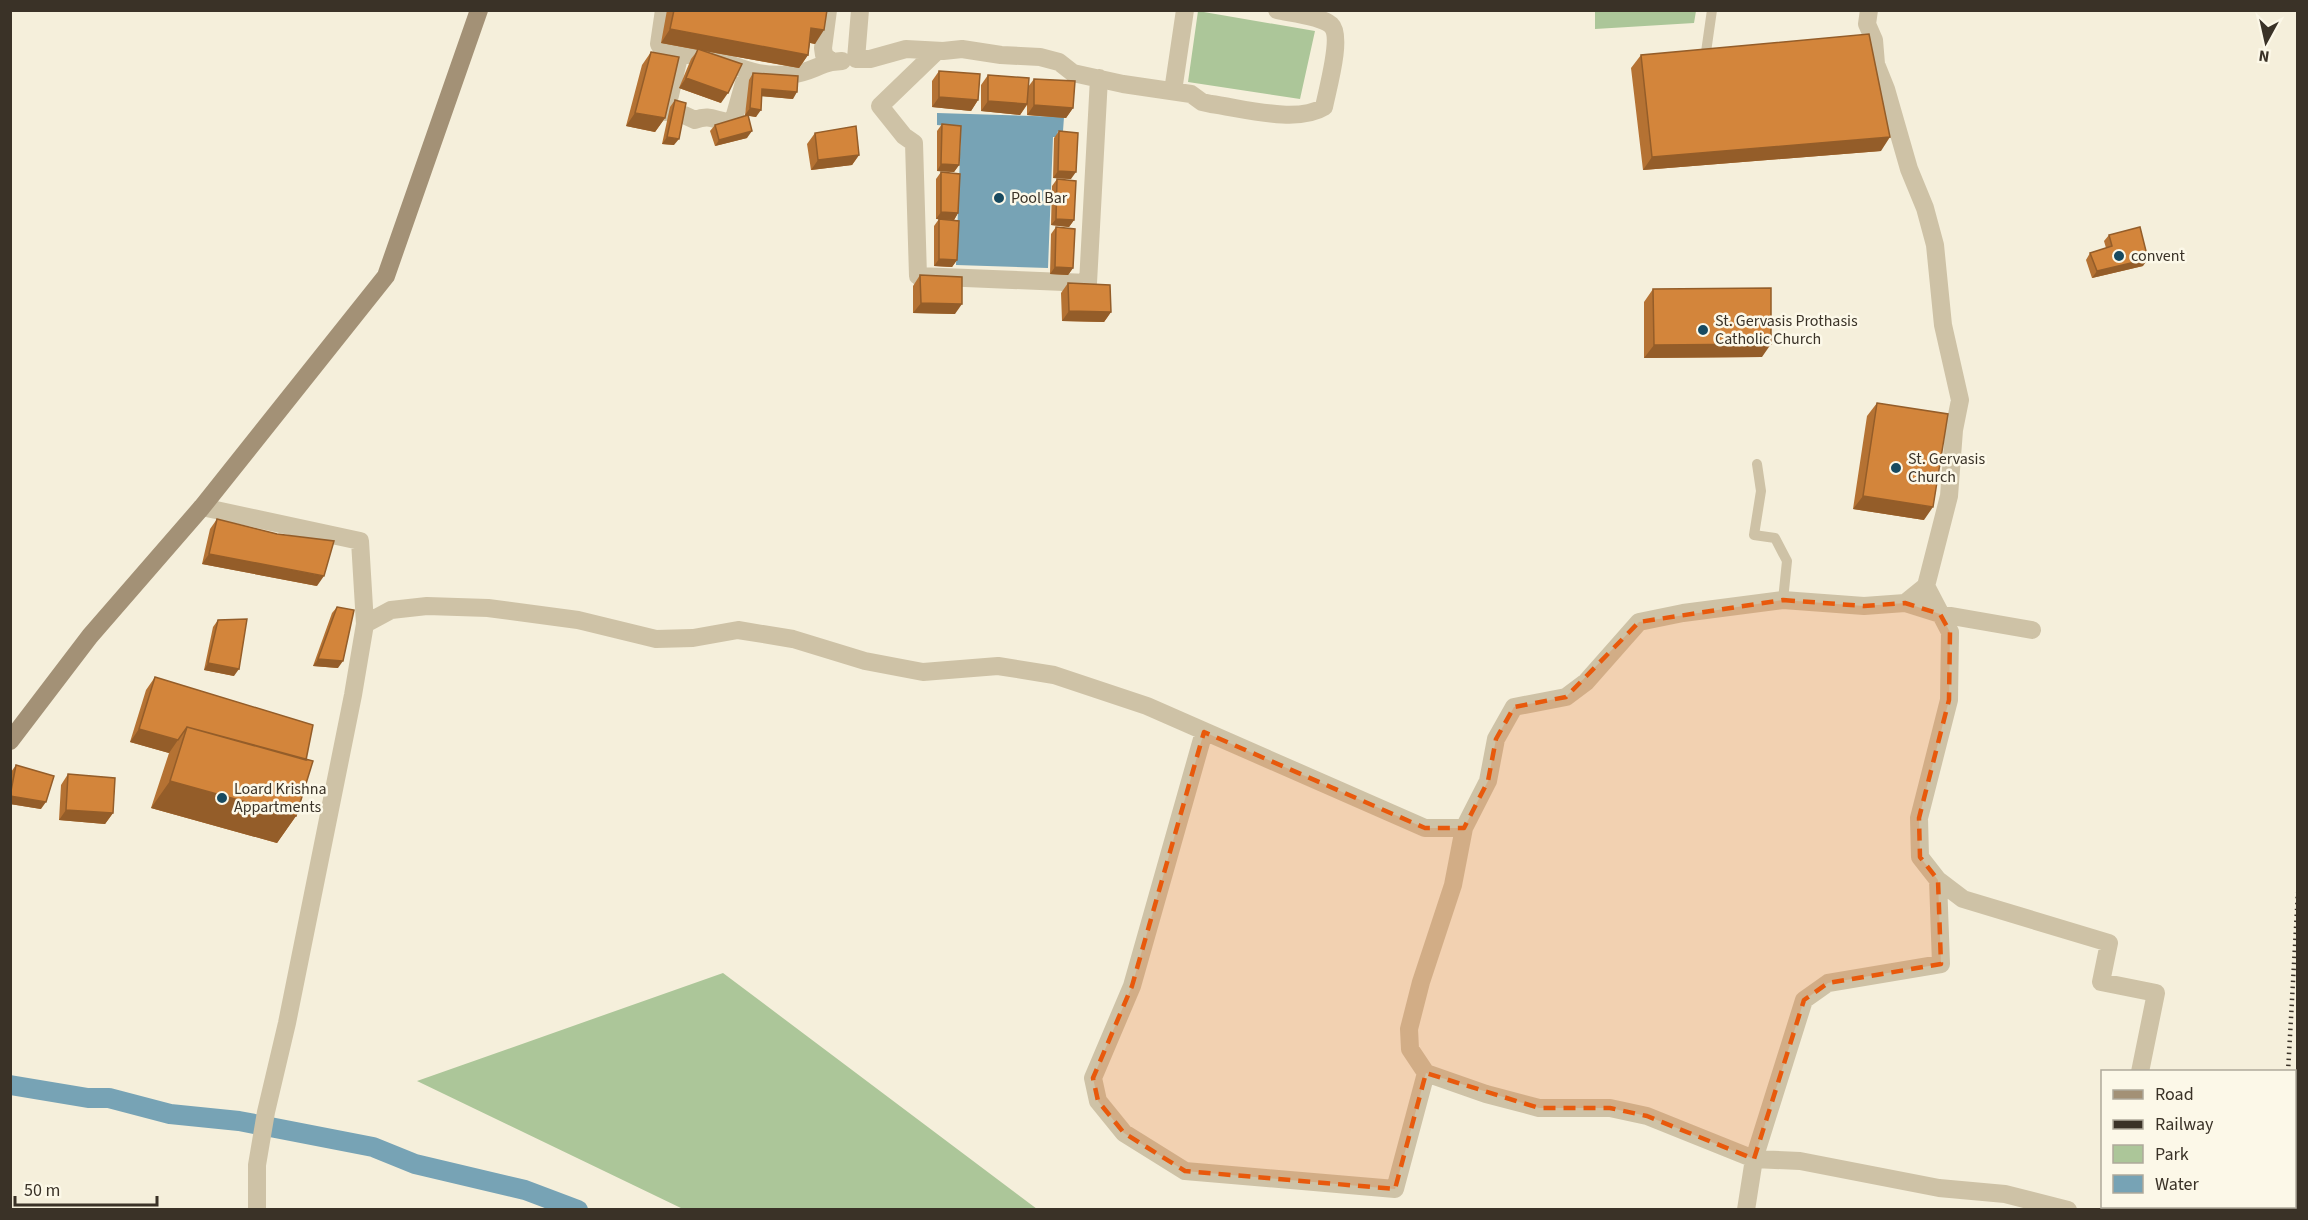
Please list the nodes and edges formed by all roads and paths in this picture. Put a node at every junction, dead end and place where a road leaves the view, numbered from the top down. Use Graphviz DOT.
graph roads {
  1 [pos="479,10"];
  2 [pos="664,10"];
  3 [pos="828,10"];
  4 [pos="860,10"];
  5 [pos="1185,10"];
  6 [pos="1276,10"];
  7 [pos="1712,10"];
  8 [pos="1869,10"];
  9 [pos="937,51"];
  10 [pos="680,53"];
  11 [pos="856,59"];
  12 [pos="1705,59"];
  13 [pos="832,62"];
  14 [pos="747,72"];
  15 [pos="1099,78"];
  16 [pos="1173,91"];
  17 [pos="665,115"];
  18 [pos="684,115"];
  19 [pos="1757,464"];
  20 [pos="202,507"];
  21 [pos="1926,586"];
  22 [pos="1783,600"];
  23 [pos="1905,603"];
  24 [pos="1940,614"];
  25 [pos="366,624"];
  26 [pos="2032,630"];
  27 [pos="1204,732"];
  28 [pos="10,741"];
  29 [pos="1464,828"];
  30 [pos="1938,880"];
  31 [pos="2140,1070"];
  32 [pos="1426,1073"];
  33 [pos="1754,1159"];
  34 [pos="257,1209"];
  35 [pos="1746,1209"];
  36 [pos="2068,1209"];
  1 -- 20 [label="street"];
  2 -- 10 [label="street"];
  3 -- 13 [label="street"];
  4 -- 11 [label="street"];
  5 -- 16 [label="street"];
  6 -- 16 [label="street"];
  7 -- 12 [label="lane"];
  8 -- 21 [label="street"];
  9 -- 11 [label="street"];
  9 -- 15 [label="street"];
  9 -- 15 [label="street"];
  10 -- 14 [label="street"];
  10 -- 17 [label="street"];
  11 -- 13 [label="street"];
  13 -- 14 [label="street"];
  14 -- 18 [label="street"];
  15 -- 16 [label="street"];
  19 -- 22 [label="lane"];
  20 -- 25 [label="street"];
  20 -- 28 [label="street"];
  21 -- 23 [label="street"];
  21 -- 24 [label="street"];
  22 -- 23 [label="street"];
  22 -- 29 [label="street"];
  23 -- 24 [label="street"];
  24 -- 26 [label="street"];
  24 -- 30 [label="street"];
  25 -- 27 [label="street"];
  25 -- 34 [label="street"];
  27 -- 29 [label="street"];
  27 -- 32 [label="street"];
  29 -- 32 [label="street"];
  30 -- 31 [label="street"];
  30 -- 33 [label="street"];
  32 -- 33 [label="street"];
  33 -- 35 [label="street"];
  33 -- 36 [label="street"];
}
